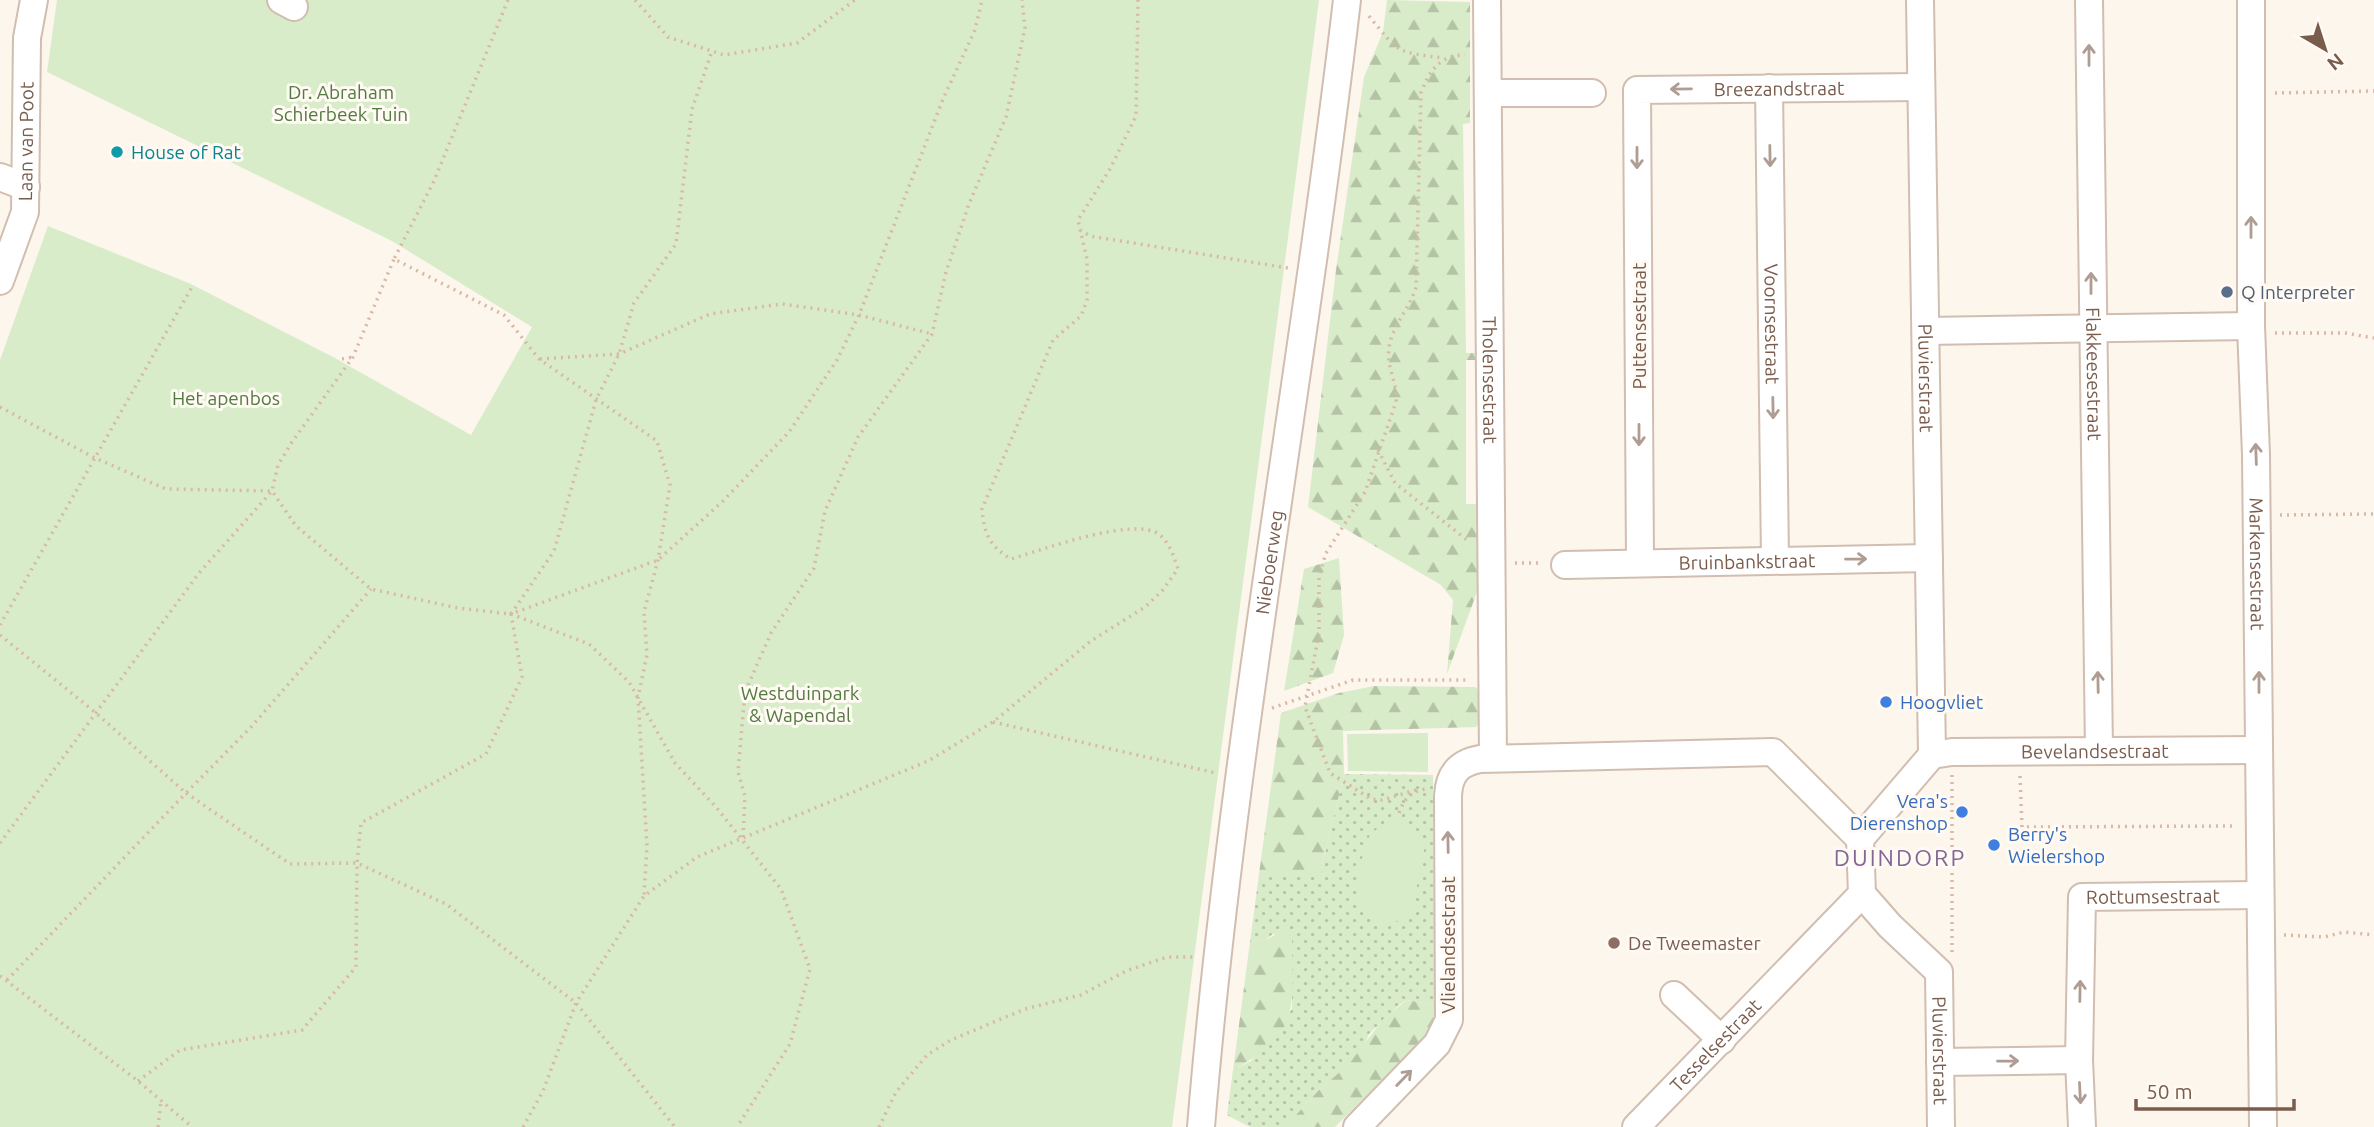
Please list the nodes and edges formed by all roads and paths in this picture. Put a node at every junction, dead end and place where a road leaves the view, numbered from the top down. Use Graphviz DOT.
graph roads {
  1 [pos="34,0"];
  2 [pos="508,0"];
  3 [pos="635,0"];
  4 [pos="855,0"];
  5 [pos="982,0"];
  6 [pos="1022,0"];
  7 [pos="1138,0"];
  8 [pos="1487,0"];
  9 [pos="1920,0"];
  10 [pos="2089,0"];
  11 [pos="2251,0"];
  12 [pos="1356,6"];
  13 [pos="712,51"];
  14 [pos="1472,55"];
  15 [pos="1444,58"];
  16 [pos="1920,87"];
  17 [pos="1769,88"];
  18 [pos="1637,90"];
  19 [pos="2374,91"];
  20 [pos="1488,93"];
  21 [pos="1591,93"];
  22 [pos="2252,93"];
  23 [pos="0,177"];
  24 [pos="26,187"];
  25 [pos="1080,230"];
  26 [pos="394,259"];
  27 [pos="1296,269"];
  28 [pos="0,281"];
  29 [pos="192,288"];
  30 [pos="859,315"];
  31 [pos="2091,329"];
  32 [pos="2251,330"];
  33 [pos="1926,331"];
  34 [pos="932,334"];
  35 [pos="2374,338"];
  36 [pos="619,354"];
  37 [pos="353,358"];
  38 [pos="342,359"];
  39 [pos="539,359"];
  40 [pos="596,400"];
  41 [pos="0,407"];
  42 [pos="1378,450"];
  43 [pos="93,457"];
  44 [pos="272,491"];
  45 [pos="2374,514"];
  46 [pos="2257,516"];
  47 [pos="1467,540"];
  48 [pos="1929,558"];
  49 [pos="658,560"];
  50 [pos="1775,560"];
  51 [pos="1640,562"];
  52 [pos="1556,564"];
  53 [pos="1492,565"];
  54 [pos="370,589"];
  55 [pos="511,614"];
  56 [pos="0,625"];
  57 [pos="0,635"];
  58 [pos="1494,680"];
  59 [pos="1308,695"];
  60 [pos="638,697"];
  61 [pos="1272,708"];
  62 [pos="96,713"];
  63 [pos="993,722"];
  64 [pos="2099,750"];
  65 [pos="2259,750"];
  66 [pos="2020,751"];
  67 [pos="1942,753"];
  68 [pos="1493,758"];
  69 [pos="1224,775"];
  70 [pos="1449,786"];
  71 [pos="1416,790"];
  72 [pos="186,793"];
  73 [pos="1399,813"];
  74 [pos="2245,826"];
  75 [pos="743,839"];
  76 [pos="1860,839"];
  77 [pos="0,843"];
  78 [pos="356,863"];
  79 [pos="1862,894"];
  80 [pos="2260,895"];
  81 [pos="644,896"];
  82 [pos="2374,935"];
  83 [pos="2261,937"];
  84 [pos="1216,958"];
  85 [pos="1939,972"];
  86 [pos="0,976"];
  87 [pos="7,980"];
  88 [pos="1674,995"];
  89 [pos="576,1003"];
  90 [pos="1722,1040"];
  91 [pos="2079,1060"];
  92 [pos="1940,1062"];
  93 [pos="138,1080"];
  94 [pos="161,1100"];
  95 [pos="158,1127"];
  96 [pos="192,1127"];
  97 [pos="523,1127"];
  98 [pos="675,1127"];
  99 [pos="737,1127"];
  100 [pos="879,1127"];
  101 [pos="1201,1127"];
  102 [pos="1357,1127"];
  103 [pos="1636,1127"];
  104 [pos="1941,1127"];
  105 [pos="2082,1127"];
  106 [pos="2263,1127"];
  1 -- 24 [label="street, Laan van Poot"];
  2 -- 26 [label="path"];
  3 -- 13 [label="path"];
  4 -- 13 [label="path"];
  5 -- 30 [label="path"];
  6 -- 34 [label="path"];
  7 -- 25 [label="path"];
  8 -- 20 [label="street, Tholensestraat"];
  9 -- 16 [label="street, Pluvierstraat"];
  31 -- 10 [label="street, Flakkeesestraat, one-way"];
  11 -- 22 [label="street, Markensestraat"];
  12 -- 15 [label="path"];
  12 -- 84 [label="street, Nieboerweg"];
  13 -- 36 [label="path"];
  14 -- 15 [label="path"];
  15 -- 42 [label="path"];
  16 -- 17 [label="street, Breezandstraat"];
  16 -- 33 [label="street, Pluvierstraat"];
  17 -- 18 [label="street, Breezandstraat, one-way"];
  17 -- 50 [label="street, Voornsestraat, one-way"];
  18 -- 51 [label="street, Puttensestraat, one-way"];
  19 -- 22 [label="path"];
  20 -- 21 [label="street"];
  20 -- 53 [label="street, Tholensestraat"];
  32 -- 22 [label="street, Markensestraat, one-way"];
  23 -- 24 [label="street"];
  24 -- 28 [label="street, Laan van Poot"];
  25 -- 27 [label="path"];
  25 -- 63 [label="path"];
  26 -- 37 [label="path"];
  26 -- 39 [label="path"];
  29 -- 43 [label="path"];
  30 -- 34 [label="path"];
  30 -- 36 [label="path"];
  30 -- 49 [label="path"];
  31 -- 32 [label="street"];
  31 -- 33 [label="street"];
  64 -- 31 [label="street, Flakkeesestraat, one-way"];
  32 -- 35 [label="path"];
  46 -- 32 [label="street, Markensestraat, one-way"];
  33 -- 48 [label="street, Pluvierstraat"];
  34 -- 75 [label="path"];
  36 -- 39 [label="path"];
  36 -- 40 [label="path"];
  37 -- 38 [label="path"];
  37 -- 44 [label="path"];
  39 -- 40 [label="path"];
  40 -- 49 [label="path"];
  40 -- 55 [label="path"];
  41 -- 43 [label="path"];
  42 -- 47 [label="path"];
  42 -- 59 [label="path"];
  43 -- 44 [label="path"];
  43 -- 56 [label="path"];
  44 -- 54 [label="path"];
  44 -- 62 [label="path"];
  45 -- 46 [label="path"];
  65 -- 46 [label="street, Markensestraat, one-way"];
  50 -- 48 [label="street, Bruinbankstraat, one-way"];
  48 -- 67 [label="street, Pluvierstraat"];
  49 -- 55 [label="path"];
  49 -- 60 [label="path"];
  50 -- 51 [label="street, Bruinbankstraat"];
  51 -- 52 [label="street, Bruinbankstraat"];
  52 -- 53 [label="path"];
  53 -- 58 [label="street, Tholensestraat"];
  54 -- 55 [label="path"];
  54 -- 72 [label="path"];
  55 -- 60 [label="path"];
  55 -- 78 [label="path"];
  57 -- 62 [label="path"];
  58 -- 59 [label="path"];
  58 -- 68 [label="street, Tholensestraat"];
  59 -- 61 [label="path"];
  59 -- 71 [label="path"];
  60 -- 75 [label="path"];
  60 -- 81 [label="path"];
  62 -- 72 [label="path"];
  62 -- 77 [label="path"];
  63 -- 69 [label="path"];
  63 -- 75 [label="path"];
  64 -- 65 [label="street, Bevelandsestraat"];
  64 -- 66 [label="street, Bevelandsestraat"];
  65 -- 80 [label="street, Markensestraat"];
  66 -- 67 [label="street, Bevelandsestraat"];
  66 -- 74 [label="path"];
  67 -- 76 [label="street"];
  67 -- 85 [label="path"];
  68 -- 70 [label="street"];
  68 -- 76 [label="street"];
  70 -- 71 [label="path"];
  102 -- 70 [label="street, Vlielandsestraat, one-way"];
  71 -- 73 [label="path"];
  72 -- 78 [label="path"];
  72 -- 87 [label="path"];
  75 -- 81 [label="path"];
  75 -- 99 [label="path"];
  76 -- 79 [label="street"];
  78 -- 89 [label="path"];
  78 -- 93 [label="path"];
  79 -- 85 [label="street"];
  79 -- 90 [label="street, Tesselsestraat"];
  80 -- 83 [label="street, Markensestraat"];
  91 -- 80 [label="street, Rottumsestraat, one-way"];
  81 -- 89 [label="path"];
  82 -- 83 [label="path"];
  83 -- 106 [label="street, Markensestraat"];
  84 -- 100 [label="path"];
  84 -- 101 [label="street, Nieboerweg"];
  85 -- 92 [label="street, Pluvierstraat"];
  86 -- 87 [label="path"];
  87 -- 93 [label="path"];
  88 -- 90 [label="street"];
  89 -- 97 [label="path"];
  89 -- 98 [label="path"];
  90 -- 103 [label="street, Tesselsestraat"];
  92 -- 91 [label="street, one-way"];
  91 -- 105 [label="street, Rottumsestraat, one-way"];
  92 -- 104 [label="street, Pluvierstraat"];
  93 -- 94 [label="path"];
  94 -- 95 [label="path"];
  94 -- 96 [label="path"];
}
